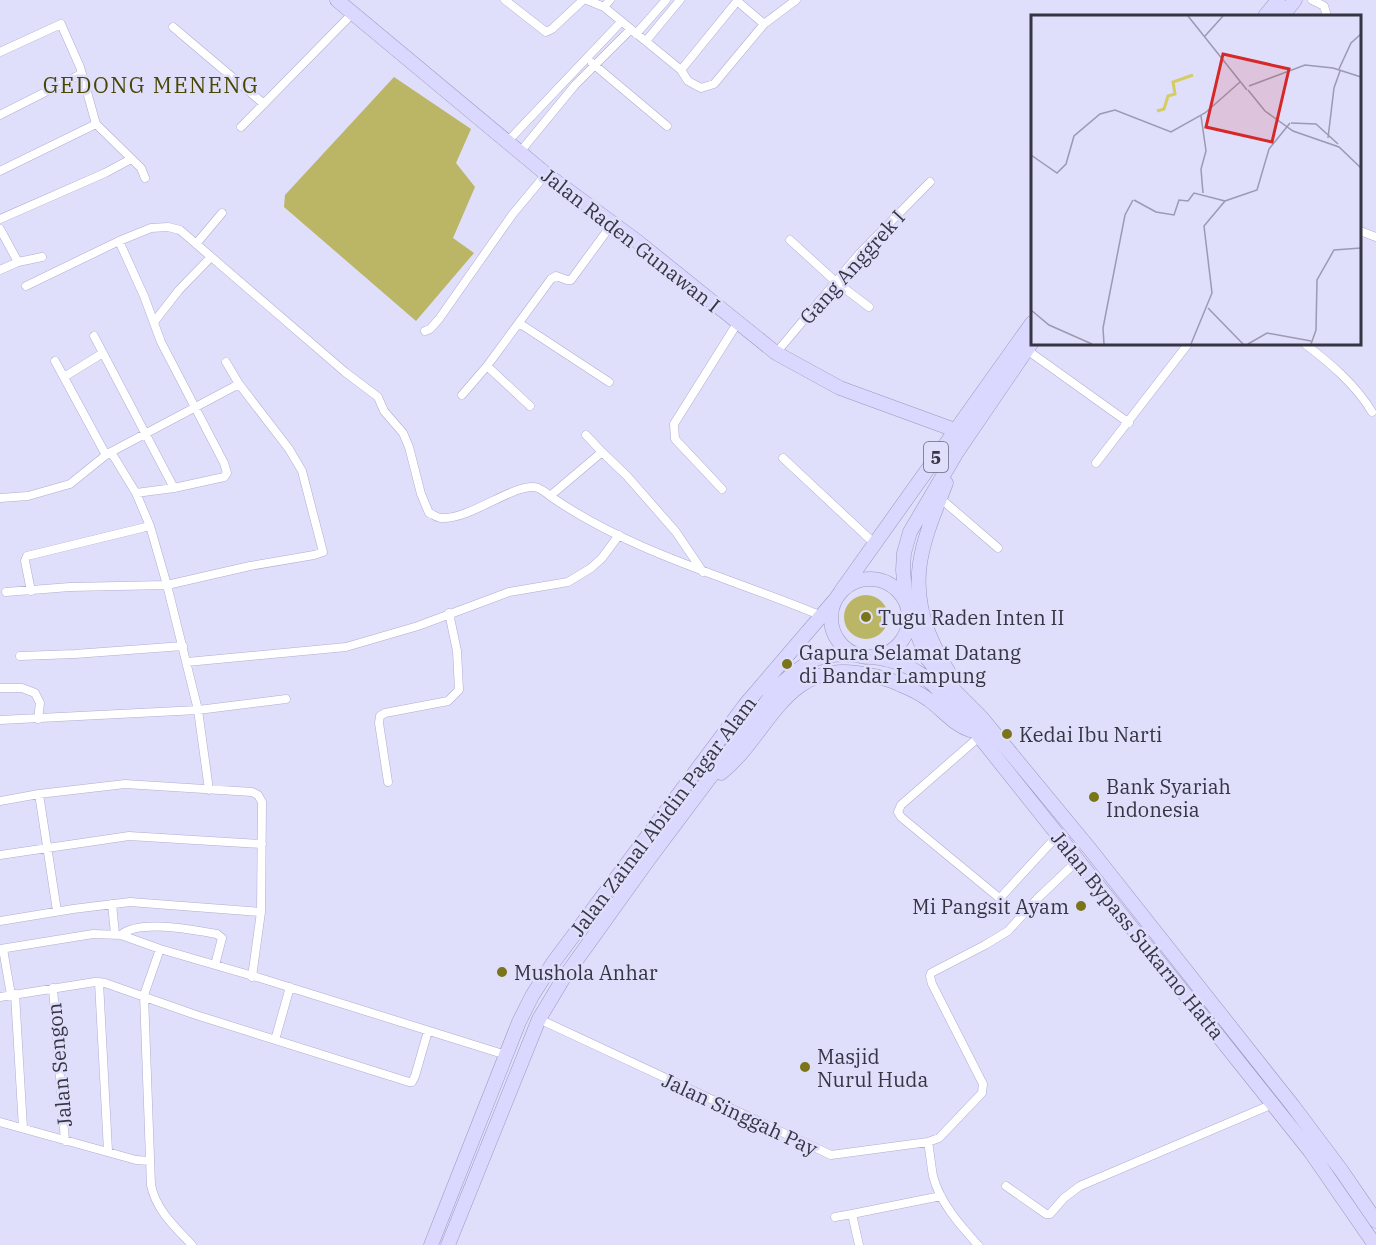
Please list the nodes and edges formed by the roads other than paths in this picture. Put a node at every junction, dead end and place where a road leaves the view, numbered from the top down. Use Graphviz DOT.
graph roads {
  1 [pos="337,0"];
  2 [pos="505,0"];
  3 [pos="585,0"];
  4 [pos="610,0"];
  5 [pos="666,0"];
  6 [pos="680,0"];
  7 [pos="796,0"];
  8 [pos="1278,0"];
  9 [pos="1295,0"];
  10 [pos="1312,0"];
  11 [pos="738,1"];
  12 [pos="604,7"];
  13 [pos="353,14"];
  14 [pos="1266,15"];
  15 [pos="1283,15"];
  16 [pos="1328,15"];
  17 [pos="621,22"];
  18 [pos="764,24"];
  19 [pos="173,27"];
  20 [pos="633,32"];
  21 [pos="646,41"];
  22 [pos="0,52"];
  23 [pos="587,58"];
  24 [pos="595,65"];
  25 [pos="681,70"];
  26 [pos="81,74"];
  27 [pos="264,104"];
  28 [pos="0,115"];
  29 [pos="96,124"];
  30 [pos="667,126"];
  31 [pos="241,127"];
  32 [pos="508,141"];
  33 [pos="520,152"];
  34 [pos="131,159"];
  35 [pos="0,171"];
  36 [pos="546,174"];
  37 [pos="145,178"];
  38 [pos="930,182"];
  39 [pos="222,213"];
  40 [pos="0,219"];
  41 [pos="612,224"];
  42 [pos="0,229"];
  43 [pos="1361,232"];
  44 [pos="1376,237"];
  45 [pos="790,240"];
  46 [pos="119,241"];
  47 [pos="196,244"];
  48 [pos="42,257"];
  49 [pos="211,257"];
  50 [pos="18,262"];
  51 [pos="0,270"];
  52 [pos="836,282"];
  53 [pos="26,286"];
  54 [pos="869,307"];
  55 [pos="154,322"];
  56 [pos="738,322"];
  57 [pos="519,323"];
  58 [pos="1031,324"];
  59 [pos="425,331"];
  60 [pos="94,336"];
  61 [pos="1187,345"];
  62 [pos="1306,345"];
  63 [pos="1030,346"];
  64 [pos="103,353"];
  65 [pos="776,353"];
  66 [pos="55,361"];
  67 [pos="226,362"];
  68 [pos="487,366"];
  69 [pos="64,377"];
  70 [pos="609,382"];
  71 [pos="239,384"];
  72 [pos="462,394"];
  73 [pos="530,406"];
  74 [pos="195,409"];
  75 [pos="1372,412"];
  76 [pos="1129,423"];
  77 [pos="955,430"];
  78 [pos="147,433"];
  79 [pos="586,435"];
  80 [pos="602,452"];
  81 [pos="109,453"];
  82 [pos="957,453"];
  83 [pos="783,458"];
  84 [pos="1096,463"];
  85 [pos="174,488"];
  86 [pos="722,489"];
  87 [pos="136,493"];
  88 [pos="550,496"];
  89 [pos="0,498"];
  90 [pos="940,498"];
  91 [pos="150,526"];
  92 [pos="619,535"];
  93 [pos="875,544"];
  94 [pos="998,548"];
  95 [pos="703,572"];
  96 [pos="167,585"];
  97 [pos="31,591"];
  98 [pos="6,592"];
  99 [pos="837,596"];
  100 [pos="908,608"];
  101 [pos="449,613"];
  102 [pos="822,616"];
  103 [pos="183,646"];
  104 [pos="20,656"];
  105 [pos="868,656"];
  106 [pos="187,662"];
  107 [pos="0,688"];
  108 [pos="286,699"];
  109 [pos="198,710"];
  110 [pos="981,717"];
  111 [pos="38,719"];
  112 [pos="0,720"];
  113 [pos="977,734"];
  114 [pos="716,744"];
  115 [pos="728,754"];
  116 [pos="388,782"];
  117 [pos="705,785"];
  118 [pos="209,790"];
  119 [pos="39,794"];
  120 [pos="0,801"];
  121 [pos="1058,835"];
  122 [pos="262,843"];
  123 [pos="47,849"];
  124 [pos="0,855"];
  125 [pos="1078,860"];
  126 [pos="112,904"];
  127 [pos="57,911"];
  128 [pos="261,912"];
  129 [pos="0,921"];
  130 [pos="118,934"];
  131 [pos="1,949"];
  132 [pos="160,949"];
  133 [pos="215,965"];
  134 [pos="252,976"];
  135 [pos="99,982"];
  136 [pos="290,987"];
  137 [pos="53,988"];
  138 [pos="13,995"];
  139 [pos="144,995"];
  140 [pos="0,997"];
  141 [pos="1212,1005"];
  142 [pos="1201,1014"];
  143 [pos="539,1019"];
  144 [pos="428,1031"];
  145 [pos="1224,1031"];
  146 [pos="275,1040"];
  147 [pos="506,1055"];
  148 [pos="1273,1104"];
  149 [pos="0,1122"];
  150 [pos="23,1128"];
  151 [pos="65,1141"];
  152 [pos="928,1142"];
  153 [pos="108,1150"];
  154 [pos="150,1161"];
  155 [pos="1006,1186"];
  156 [pos="941,1196"];
  157 [pos="852,1214"];
  158 [pos="836,1217"];
  159 [pos="1376,1221"];
  160 [pos="192,1245"];
  161 [pos="430,1245"];
  162 [pos="448,1245"];
  163 [pos="859,1245"];
  164 [pos="978,1245"];
  165 [pos="1375,1245"];
  1 -- 13 [label="highway, Jalan Raden Gunawan I"];
  2 -- 3 [label="street"];
  3 -- 12 [label="street"];
  4 -- 12 [label="street"];
  5 -- 20 [label="street"];
  6 -- 21 [label="street"];
  7 -- 18 [label="street"];
  8 -- 14 [label="highway"];
  9 -- 15 [label="highway"];
  10 -- 16 [label="street"];
  11 -- 18 [label="street"];
  11 -- 25 [label="street"];
  12 -- 17 [label="street"];
  13 -- 27 [label="street"];
  13 -- 32 [label="highway, Jalan Raden Gunawan I"];
  17 -- 20 [label="street"];
  17 -- 23 [label="street"];
  18 -- 25 [label="street"];
  19 -- 27 [label="street"];
  20 -- 21 [label="street"];
  20 -- 24 [label="street"];
  21 -- 25 [label="street"];
  22 -- 26 [label="street"];
  23 -- 24 [label="street"];
  23 -- 32 [label="street"];
  24 -- 30 [label="street"];
  24 -- 33 [label="street"];
  26 -- 28 [label="street"];
  26 -- 29 [label="street"];
  27 -- 31 [label="street"];
  29 -- 34 [label="street"];
  29 -- 35 [label="street"];
  32 -- 33 [label="highway, Jalan Raden Gunawan I"];
  33 -- 36 [label="highway, Jalan Raden Gunawan I"];
  34 -- 37 [label="street"];
  34 -- 40 [label="street"];
  36 -- 41 [label="highway, Jalan Raden Gunawan I"];
  36 -- 59 [label="street"];
  38 -- 52 [label="street, Gang Anggrek I"];
  39 -- 47 [label="street"];
  41 -- 56 [label="highway, Jalan Raden Gunawan I"];
  41 -- 57 [label="street"];
  42 -- 50 [label="street"];
  43 -- 44 [label="street"];
  45 -- 52 [label="street"];
  46 -- 47 [label="street"];
  46 -- 53 [label="street"];
  46 -- 55 [label="street"];
  47 -- 49 [label="street"];
  48 -- 50 [label="street"];
  49 -- 55 [label="street"];
  49 -- 88 [label="street"];
  50 -- 51 [label="street"];
  52 -- 54 [label="street"];
  52 -- 65 [label="street, Gang Anggrek I"];
  55 -- 74 [label="street"];
  56 -- 65 [label="highway, Jalan Raden Gunawan I"];
  56 -- 86 [label="street"];
  57 -- 68 [label="street"];
  57 -- 70 [label="street"];
  58 -- 77 [label="highway, 5"];
  60 -- 64 [label="street"];
  61 -- 76 [label="street"];
  62 -- 75 [label="street"];
  63 -- 76 [label="street"];
  63 -- 82 [label="highway, 5"];
  64 -- 69 [label="street"];
  64 -- 78 [label="street"];
  65 -- 77 [label="highway, Jalan Raden Gunawan I"];
  66 -- 69 [label="street"];
  67 -- 71 [label="street"];
  68 -- 72 [label="street"];
  68 -- 73 [label="street"];
  69 -- 81 [label="street"];
  71 -- 74 [label="street"];
  71 -- 96 [label="street"];
  74 -- 78 [label="street"];
  74 -- 85 [label="street"];
  76 -- 84 [label="street"];
  77 -- 93 [label="highway, 5"];
  78 -- 81 [label="street"];
  78 -- 85 [label="street"];
  79 -- 80 [label="street"];
  80 -- 88 [label="street"];
  80 -- 95 [label="street"];
  81 -- 87 [label="street"];
  81 -- 89 [label="street"];
  82 -- 90 [label="highway"];
  82 -- 100 [label="highway, 5"];
  83 -- 93 [label="street"];
  85 -- 87 [label="street"];
  87 -- 91 [label="street"];
  88 -- 92 [label="street"];
  90 -- 94 [label="street"];
  90 -- 110 [label="highway"];
  91 -- 96 [label="street"];
  91 -- 97 [label="street"];
  92 -- 95 [label="street"];
  92 -- 101 [label="street"];
  93 -- 99 [label="highway, 5"];
  95 -- 102 [label="street"];
  96 -- 97 [label="street"];
  96 -- 103 [label="street"];
  97 -- 98 [label="street"];
  99 -- 100 [label="highway"];
  99 -- 102 [label="highway, Jalan Zainal Abidin Pagar Alam"];
  99 -- 105 [label="highway"];
  100 -- 105 [label="highway"];
  100 -- 110 [label="highway, Jalan Bypass Sukarno Hatta"];
  101 -- 106 [label="street"];
  101 -- 116 [label="street"];
  102 -- 114 [label="highway, Jalan Zainal Abidin Pagar Alam"];
  103 -- 104 [label="street"];
  103 -- 106 [label="street"];
  105 -- 113 [label="highway, Jalan Bypass Sukarno Hatta"];
  105 -- 115 [label="highway, Jalan Zainal Abidin Pagar Alam"];
  106 -- 109 [label="street"];
  107 -- 111 [label="street"];
  108 -- 109 [label="street"];
  109 -- 111 [label="street"];
  109 -- 118 [label="street"];
  110 -- 141 [label="highway, Jalan Bypass Sukarno Hatta"];
  111 -- 112 [label="street"];
  113 -- 117 [label="highway"];
  113 -- 121 [label="highway, Jalan Bypass Sukarno Hatta"];
  113 -- 121 [label="street"];
  114 -- 115 [label="highway"];
  114 -- 147 [label="highway, Jalan Zainal Abidin Pagar Alam"];
  115 -- 117 [label="highway, Jalan Zainal Abidin Pagar Alam"];
  117 -- 143 [label="highway, Jalan Zainal Abidin Pagar Alam"];
  118 -- 119 [label="street"];
  118 -- 122 [label="street"];
  119 -- 120 [label="street"];
  119 -- 123 [label="street"];
  121 -- 125 [label="highway, Jalan Bypass Sukarno Hatta"];
  122 -- 123 [label="street"];
  122 -- 128 [label="street"];
  123 -- 124 [label="street"];
  123 -- 127 [label="street"];
  125 -- 142 [label="highway, Jalan Bypass Sukarno Hatta"];
  125 -- 152 [label="street, Jalan Singgah Pay"];
  126 -- 127 [label="street"];
  126 -- 128 [label="street"];
  126 -- 130 [label="street"];
  127 -- 129 [label="street"];
  128 -- 134 [label="street"];
  130 -- 131 [label="street"];
  130 -- 132 [label="street"];
  130 -- 133 [label="street"];
  131 -- 138 [label="street"];
  132 -- 133 [label="street"];
  132 -- 139 [label="street"];
  133 -- 134 [label="street"];
  134 -- 136 [label="street"];
  135 -- 137 [label="street"];
  135 -- 139 [label="street"];
  135 -- 153 [label="street"];
  136 -- 144 [label="street"];
  136 -- 146 [label="street"];
  137 -- 138 [label="street"];
  137 -- 151 [label="street, Jalan Sengon"];
  138 -- 140 [label="street"];
  138 -- 150 [label="street"];
  139 -- 146 [label="street"];
  139 -- 154 [label="street"];
  141 -- 142 [label="highway"];
  141 -- 145 [label="highway, Jalan Bypass Sukarno Hatta"];
  142 -- 145 [label="highway, Jalan Bypass Sukarno Hatta"];
  143 -- 152 [label="street, Jalan Singgah Pay"];
  143 -- 162 [label="highway, Jalan Zainal Abidin Pagar Alam"];
  144 -- 146 [label="street"];
  144 -- 147 [label="street"];
  145 -- 148 [label="highway, Jalan Bypass Sukarno Hatta"];
  145 -- 159 [label="highway, Jalan Bypass Sukarno Hatta"];
  147 -- 161 [label="highway, Jalan Zainal Abidin Pagar Alam"];
  148 -- 155 [label="street"];
  148 -- 165 [label="highway, Jalan Bypass Sukarno Hatta"];
  149 -- 150 [label="street"];
  150 -- 151 [label="street"];
  151 -- 153 [label="street"];
  152 -- 156 [label="street"];
  153 -- 154 [label="street"];
  154 -- 160 [label="street"];
  156 -- 157 [label="street"];
  156 -- 164 [label="street"];
  157 -- 158 [label="street"];
  157 -- 163 [label="street"];
}
